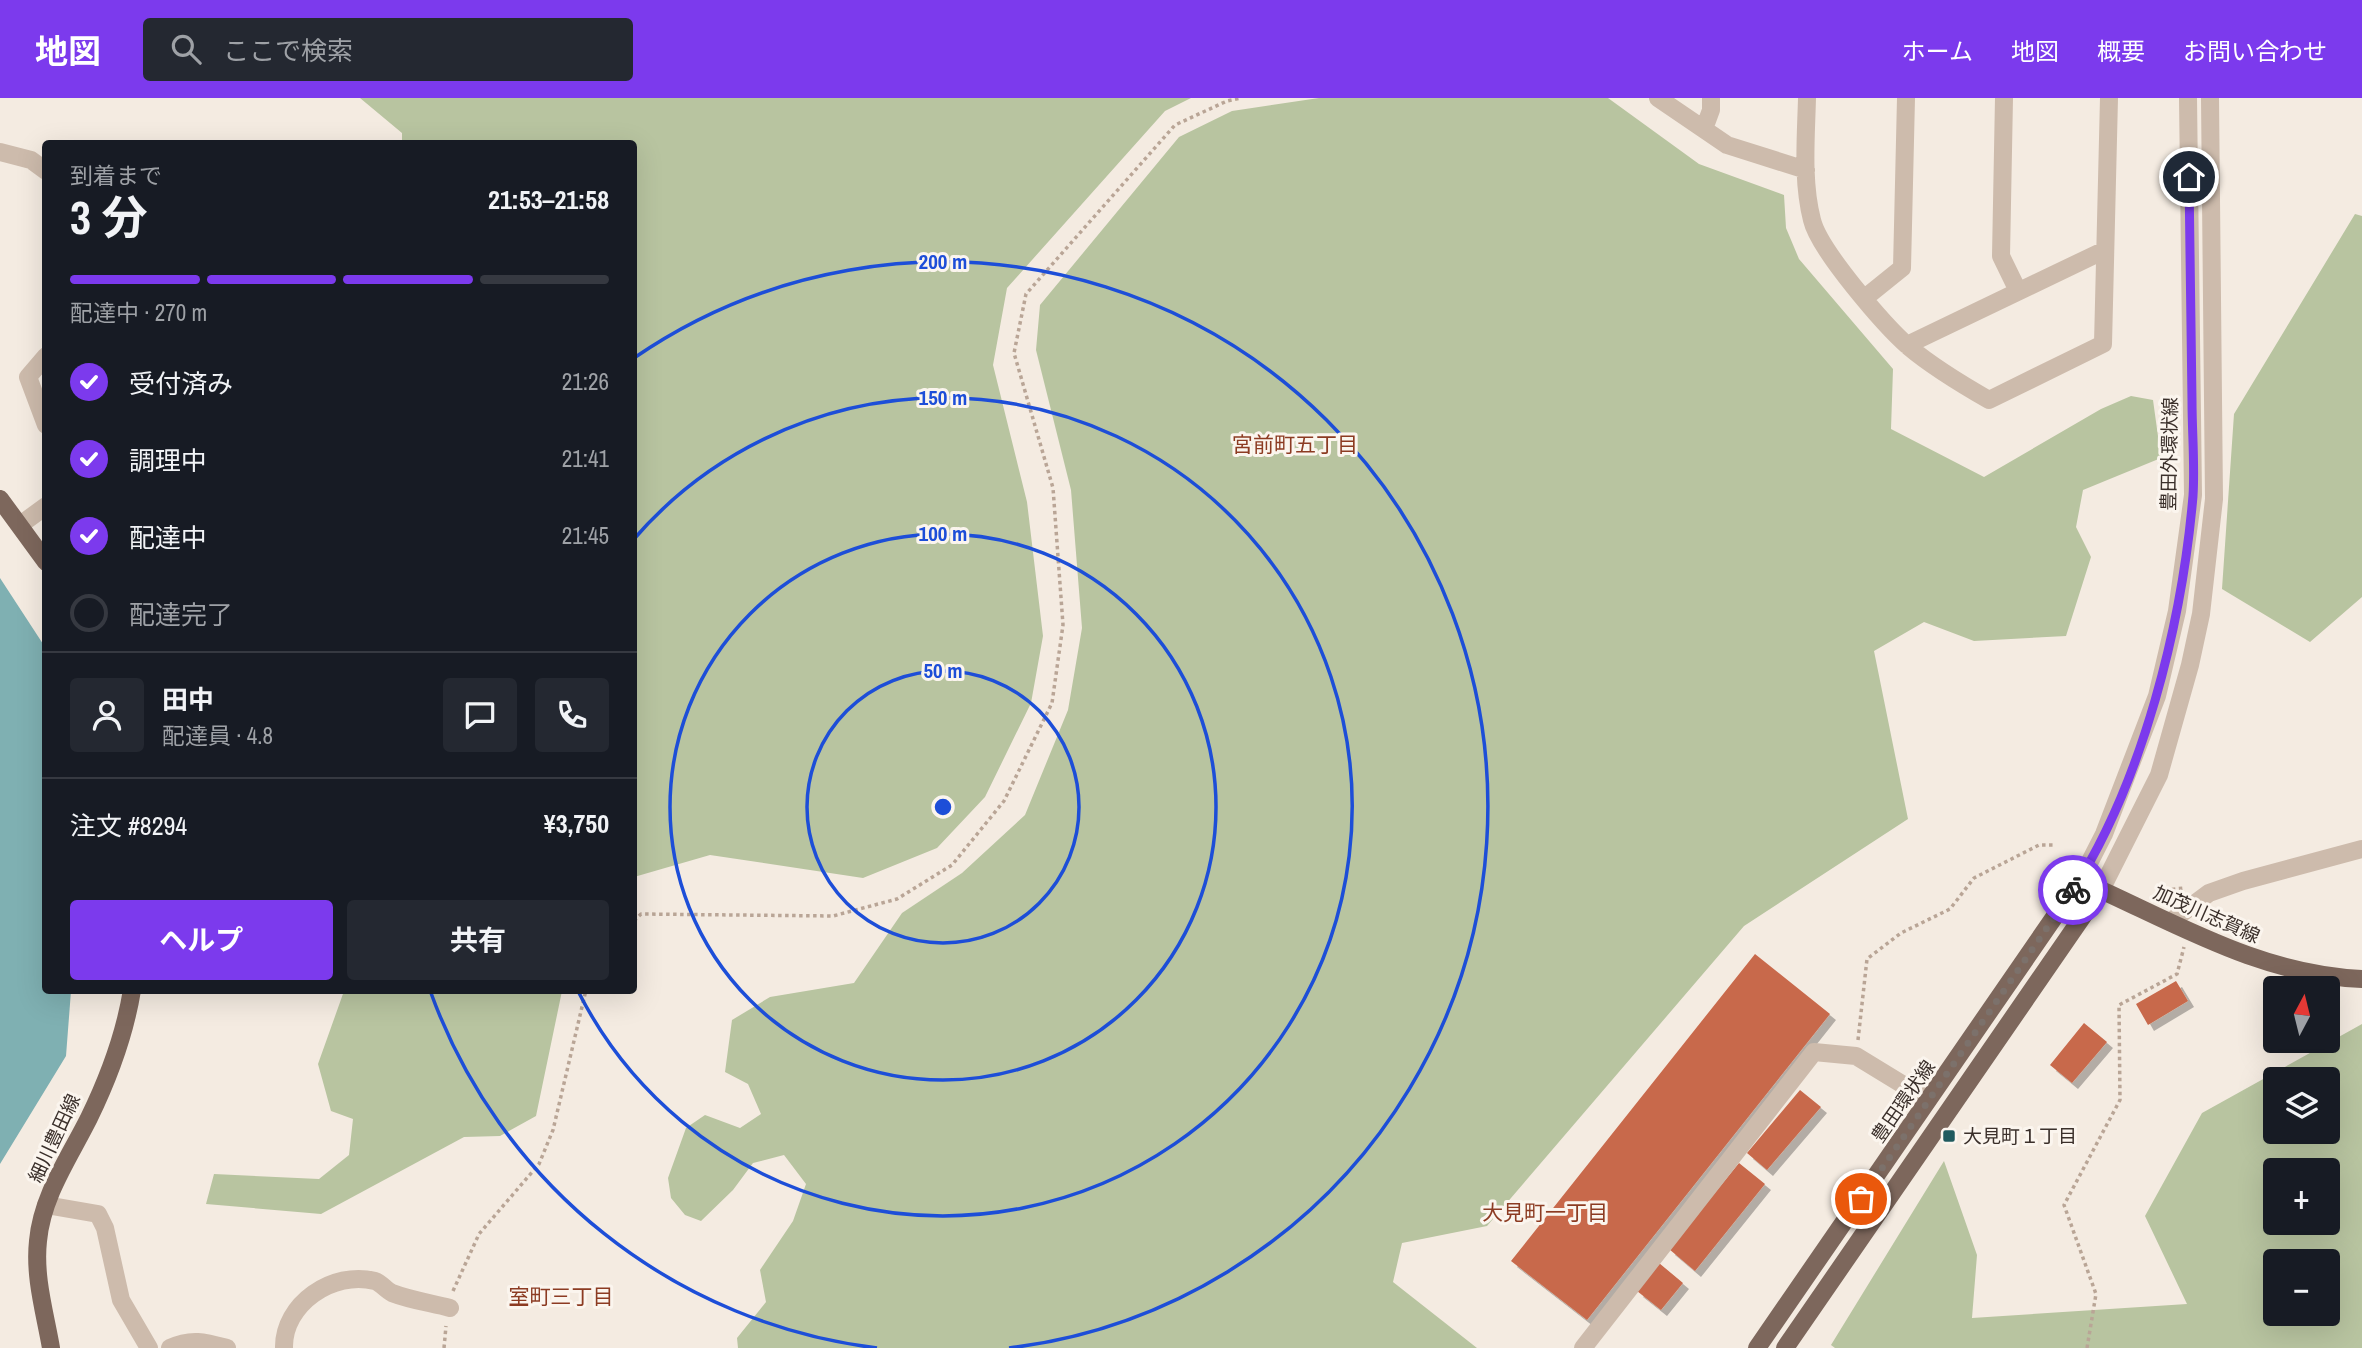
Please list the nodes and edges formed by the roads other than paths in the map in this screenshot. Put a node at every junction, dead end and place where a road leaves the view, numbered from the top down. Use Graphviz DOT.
graph roads {
  1 [pos="1658,98"];
  2 [pos="1711,98"];
  3 [pos="1808,98"];
  4 [pos="1906,98"];
  5 [pos="2004,98"];
  6 [pos="2109,98"];
  7 [pos="2188,98"];
  8 [pos="2210,98"];
  9 [pos="1704,129"];
  10 [pos="0,152"];
  11 [pos="42,168"];
  12 [pos="1805,170"];
  13 [pos="2105,250"];
  14 [pos="2018,291"];
  15 [pos="1866,297"];
  16 [pos="1907,345"];
  17 [pos="42,360"];
  18 [pos="42,415"];
  19 [pos="0,499"];
  20 [pos="42,509"];
  21 [pos="20,524"];
  22 [pos="42,556"];
  23 [pos="2362,849"];
  24 [pos="2082,877"];
  25 [pos="2101,890"];
  26 [pos="2170,922"];
  27 [pos="2362,979"];
  28 [pos="131,994"];
  29 [pos="1928,1100"];
  30 [pos="46,1205"];
  31 [pos="450,1308"];
  32 [pos="51,1348"];
  33 [pos="149,1348"];
  34 [pos="170,1348"];
  35 [pos="227,1348"];
  36 [pos="284,1348"];
  37 [pos="1583,1348"];
  38 [pos="1757,1348"];
  39 [pos="1785,1348"];
  1 -- 9 [label="street"];
  2 -- 9 [label="street"];
  3 -- 12 [label="street"];
  4 -- 15 [label="street"];
  5 -- 14 [label="street"];
  6 -- 13 [label="street"];
  7 -- 24 [label="street, 豊田外環状線"];
  8 -- 25 [label="street"];
  9 -- 12 [label="street"];
  10 -- 11 [label="street"];
  12 -- 15 [label="street"];
  13 -- 14 [label="street"];
  13 -- 16 [label="street"];
  14 -- 16 [label="street"];
  15 -- 16 [label="street"];
  17 -- 18 [label="street"];
  19 -- 21 [label="main road"];
  20 -- 21 [label="street"];
  21 -- 22 [label="main road"];
  23 -- 26 [label="street"];
  24 -- 25 [label="main road, 加茂川志賀線"];
  24 -- 29 [label="main road, 豊田環状線"];
  25 -- 26 [label="main road, 加茂川志賀線"];
  25 -- 39 [label="main road"];
  26 -- 27 [label="main road, 加茂川志賀線"];
  28 -- 30 [label="main road, 細川豊田線"];
  29 -- 37 [label="street"];
  29 -- 38 [label="main road, 豊田環状線"];
  30 -- 32 [label="main road, 細川豊田線"];
  30 -- 33 [label="street"];
  31 -- 36 [label="street"];
  34 -- 35 [label="street"];
}
